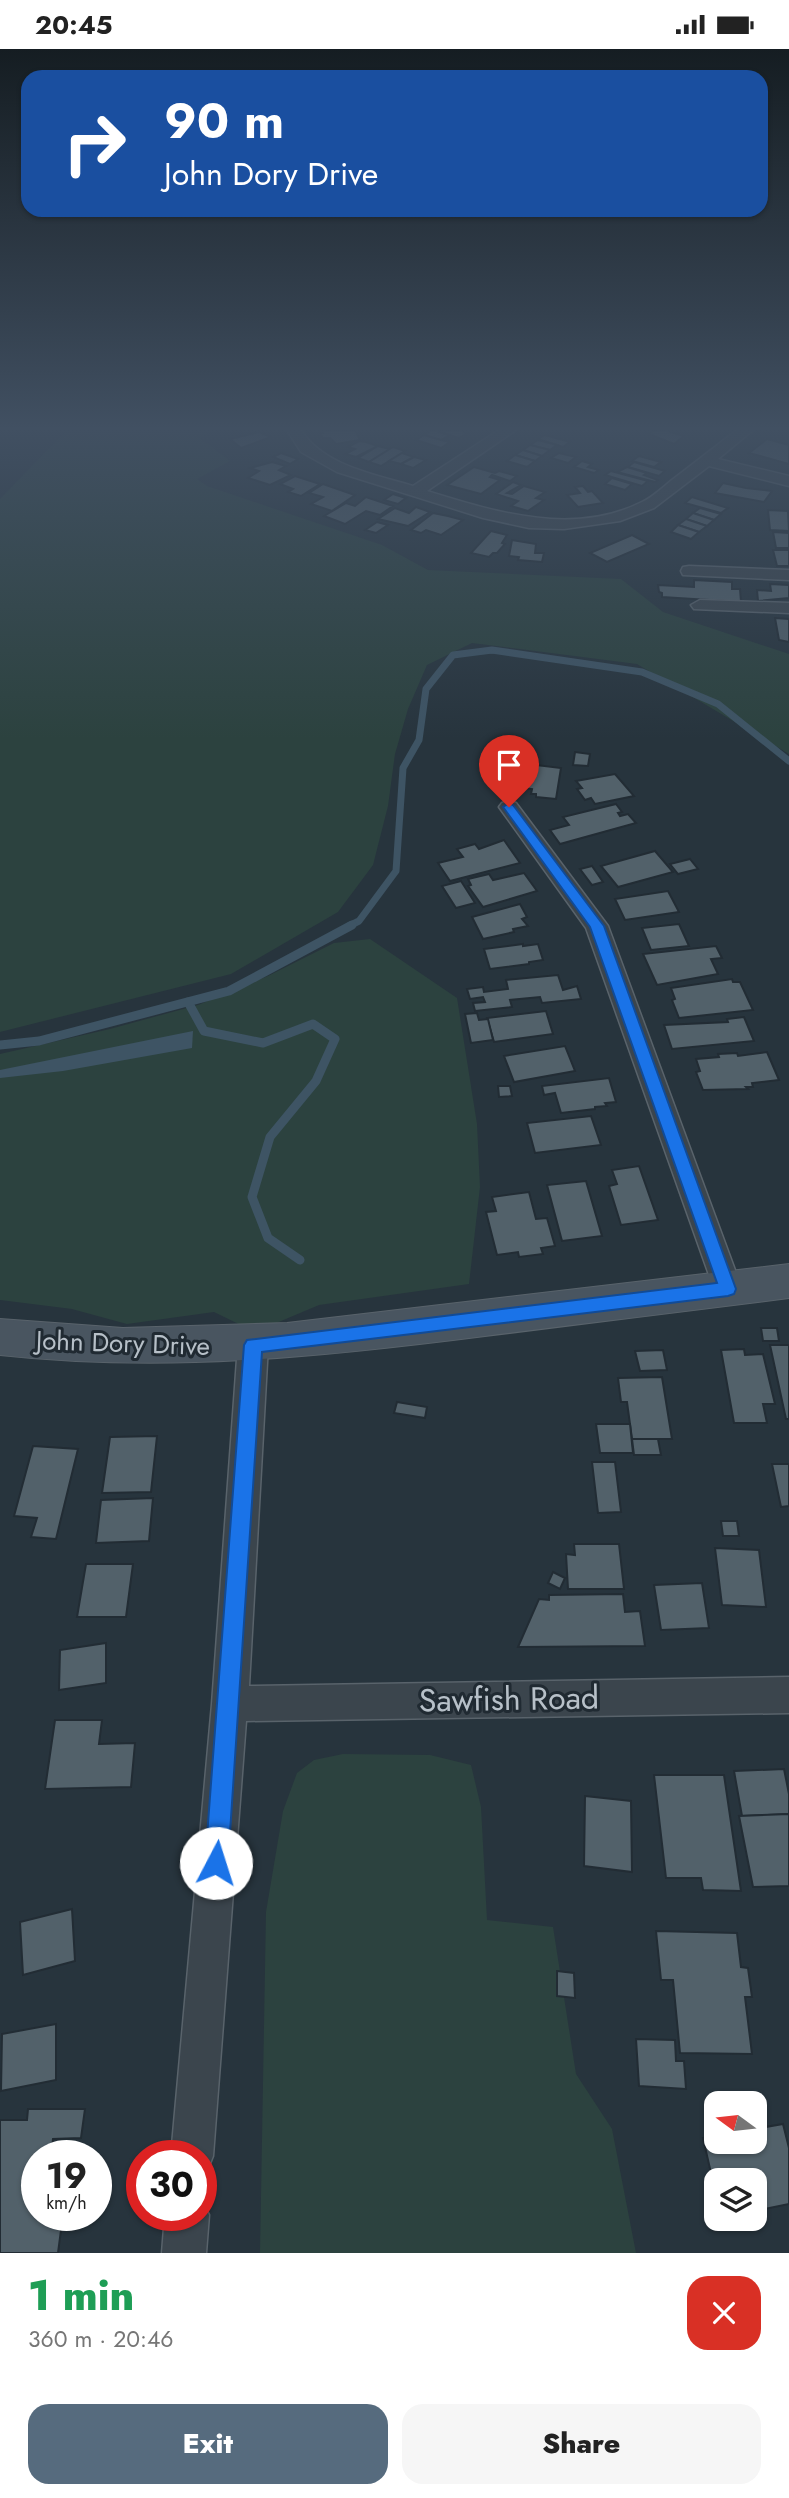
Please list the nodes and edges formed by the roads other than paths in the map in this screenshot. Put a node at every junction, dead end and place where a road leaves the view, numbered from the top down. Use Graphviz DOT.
graph roads {
  1 [pos="689,571"];
  2 [pos="789,575"];
  3 [pos="700,605"];
  4 [pos="789,608"];
  5 [pos="509,807"];
  6 [pos="789,1281"];
  7 [pos="728,1289"];
  8 [pos="0,1337"];
  9 [pos="253,1345"];
  10 [pos="789,1695"];
  11 [pos="230,1704"];
  12 [pos="193,2140"];
  13 [pos="186,2231"];
  14 [pos="184,2253"];
  1 -- 2 [label="street"];
  3 -- 4 [label="street"];
  5 -- 7 [label="street"];
  6 -- 7 [label="street, John Dory Drive"];
  7 -- 9 [label="street, John Dory Drive"];
  8 -- 9 [label="street, John Dory Drive"];
  9 -- 11 [label="street"];
  10 -- 11 [label="street, Sawfish Road"];
  11 -- 12 [label="street"];
  13 -- 14 [label="street"];
}
